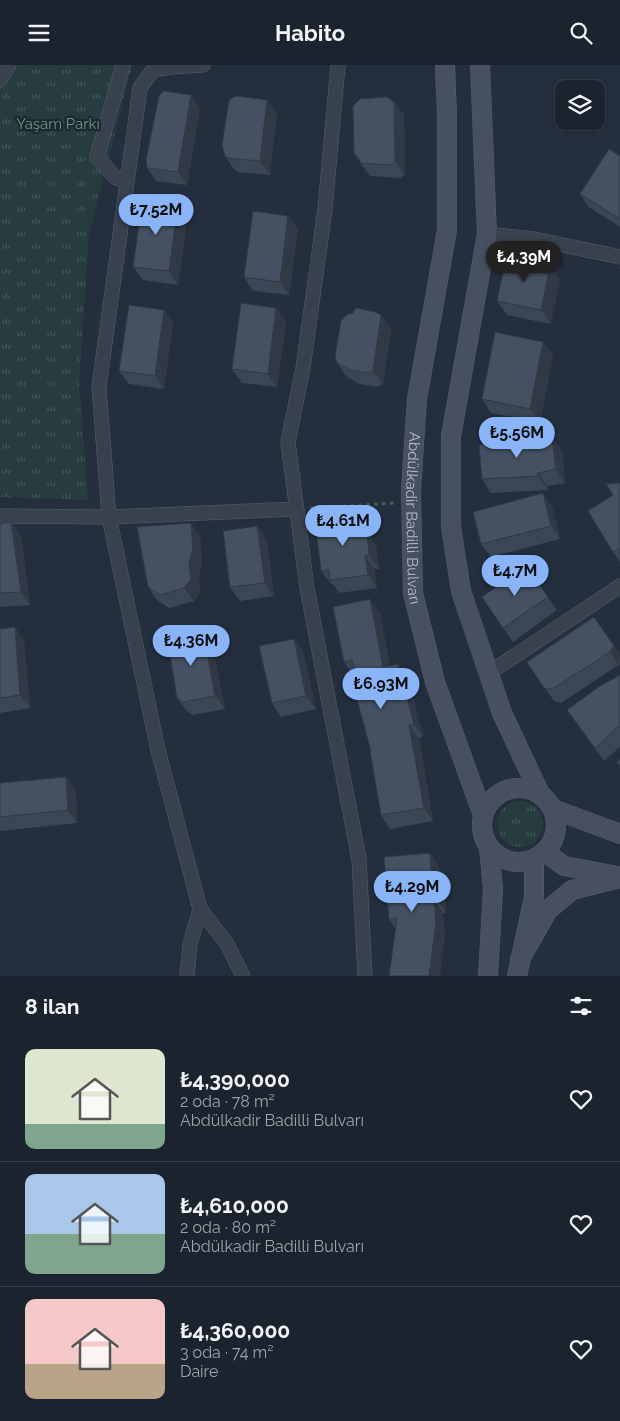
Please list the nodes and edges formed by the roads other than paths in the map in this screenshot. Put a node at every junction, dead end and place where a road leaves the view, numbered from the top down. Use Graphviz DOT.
graph roads {
  1 [pos="9,65"];
  2 [pos="123,65"];
  3 [pos="203,65"];
  4 [pos="338,65"];
  5 [pos="445,65"];
  6 [pos="480,65"];
  7 [pos="0,80"];
  8 [pos="127,182"];
  9 [pos="487,234"];
  10 [pos="620,257"];
  11 [pos="297,509"];
  12 [pos="0,516"];
  13 [pos="109,517"];
  14 [pos="620,586"];
  15 [pos="489,673"];
  16 [pos="540,794"];
  17 [pos="553,809"];
  18 [pos="483,815"];
  19 [pos="620,835"];
  20 [pos="489,848"];
  21 [pos="539,856"];
  22 [pos="620,877"];
  23 [pos="200,909"];
  24 [pos="518,967"];
  25 [pos="187,976"];
  26 [pos="243,976"];
  27 [pos="366,976"];
  28 [pos="488,976"];
  1 -- 7 [label="street"];
  2 -- 8 [label="street"];
  3 -- 8 [label="street"];
  4 -- 11 [label="street"];
  5 -- 18 [label="main road, Abdülkadir Badilli Bulvarı"];
  6 -- 9 [label="main road"];
  8 -- 13 [label="street"];
  9 -- 10 [label="street"];
  9 -- 15 [label="main road"];
  11 -- 13 [label="street"];
  11 -- 27 [label="street"];
  12 -- 13 [label="street"];
  13 -- 23 [label="street"];
  14 -- 15 [label="street"];
  15 -- 16 [label="main road"];
  16 -- 17 [label="main road"];
  16 -- 18 [label="main road"];
  17 -- 19 [label="main road"];
  17 -- 21 [label="main road"];
  18 -- 20 [label="main road"];
  20 -- 21 [label="main road"];
  20 -- 28 [label="main road"];
  21 -- 22 [label="main road"];
  21 -- 24 [label="main road"];
  22 -- 24 [label="main road"];
  23 -- 25 [label="street"];
  23 -- 26 [label="street"];
}
